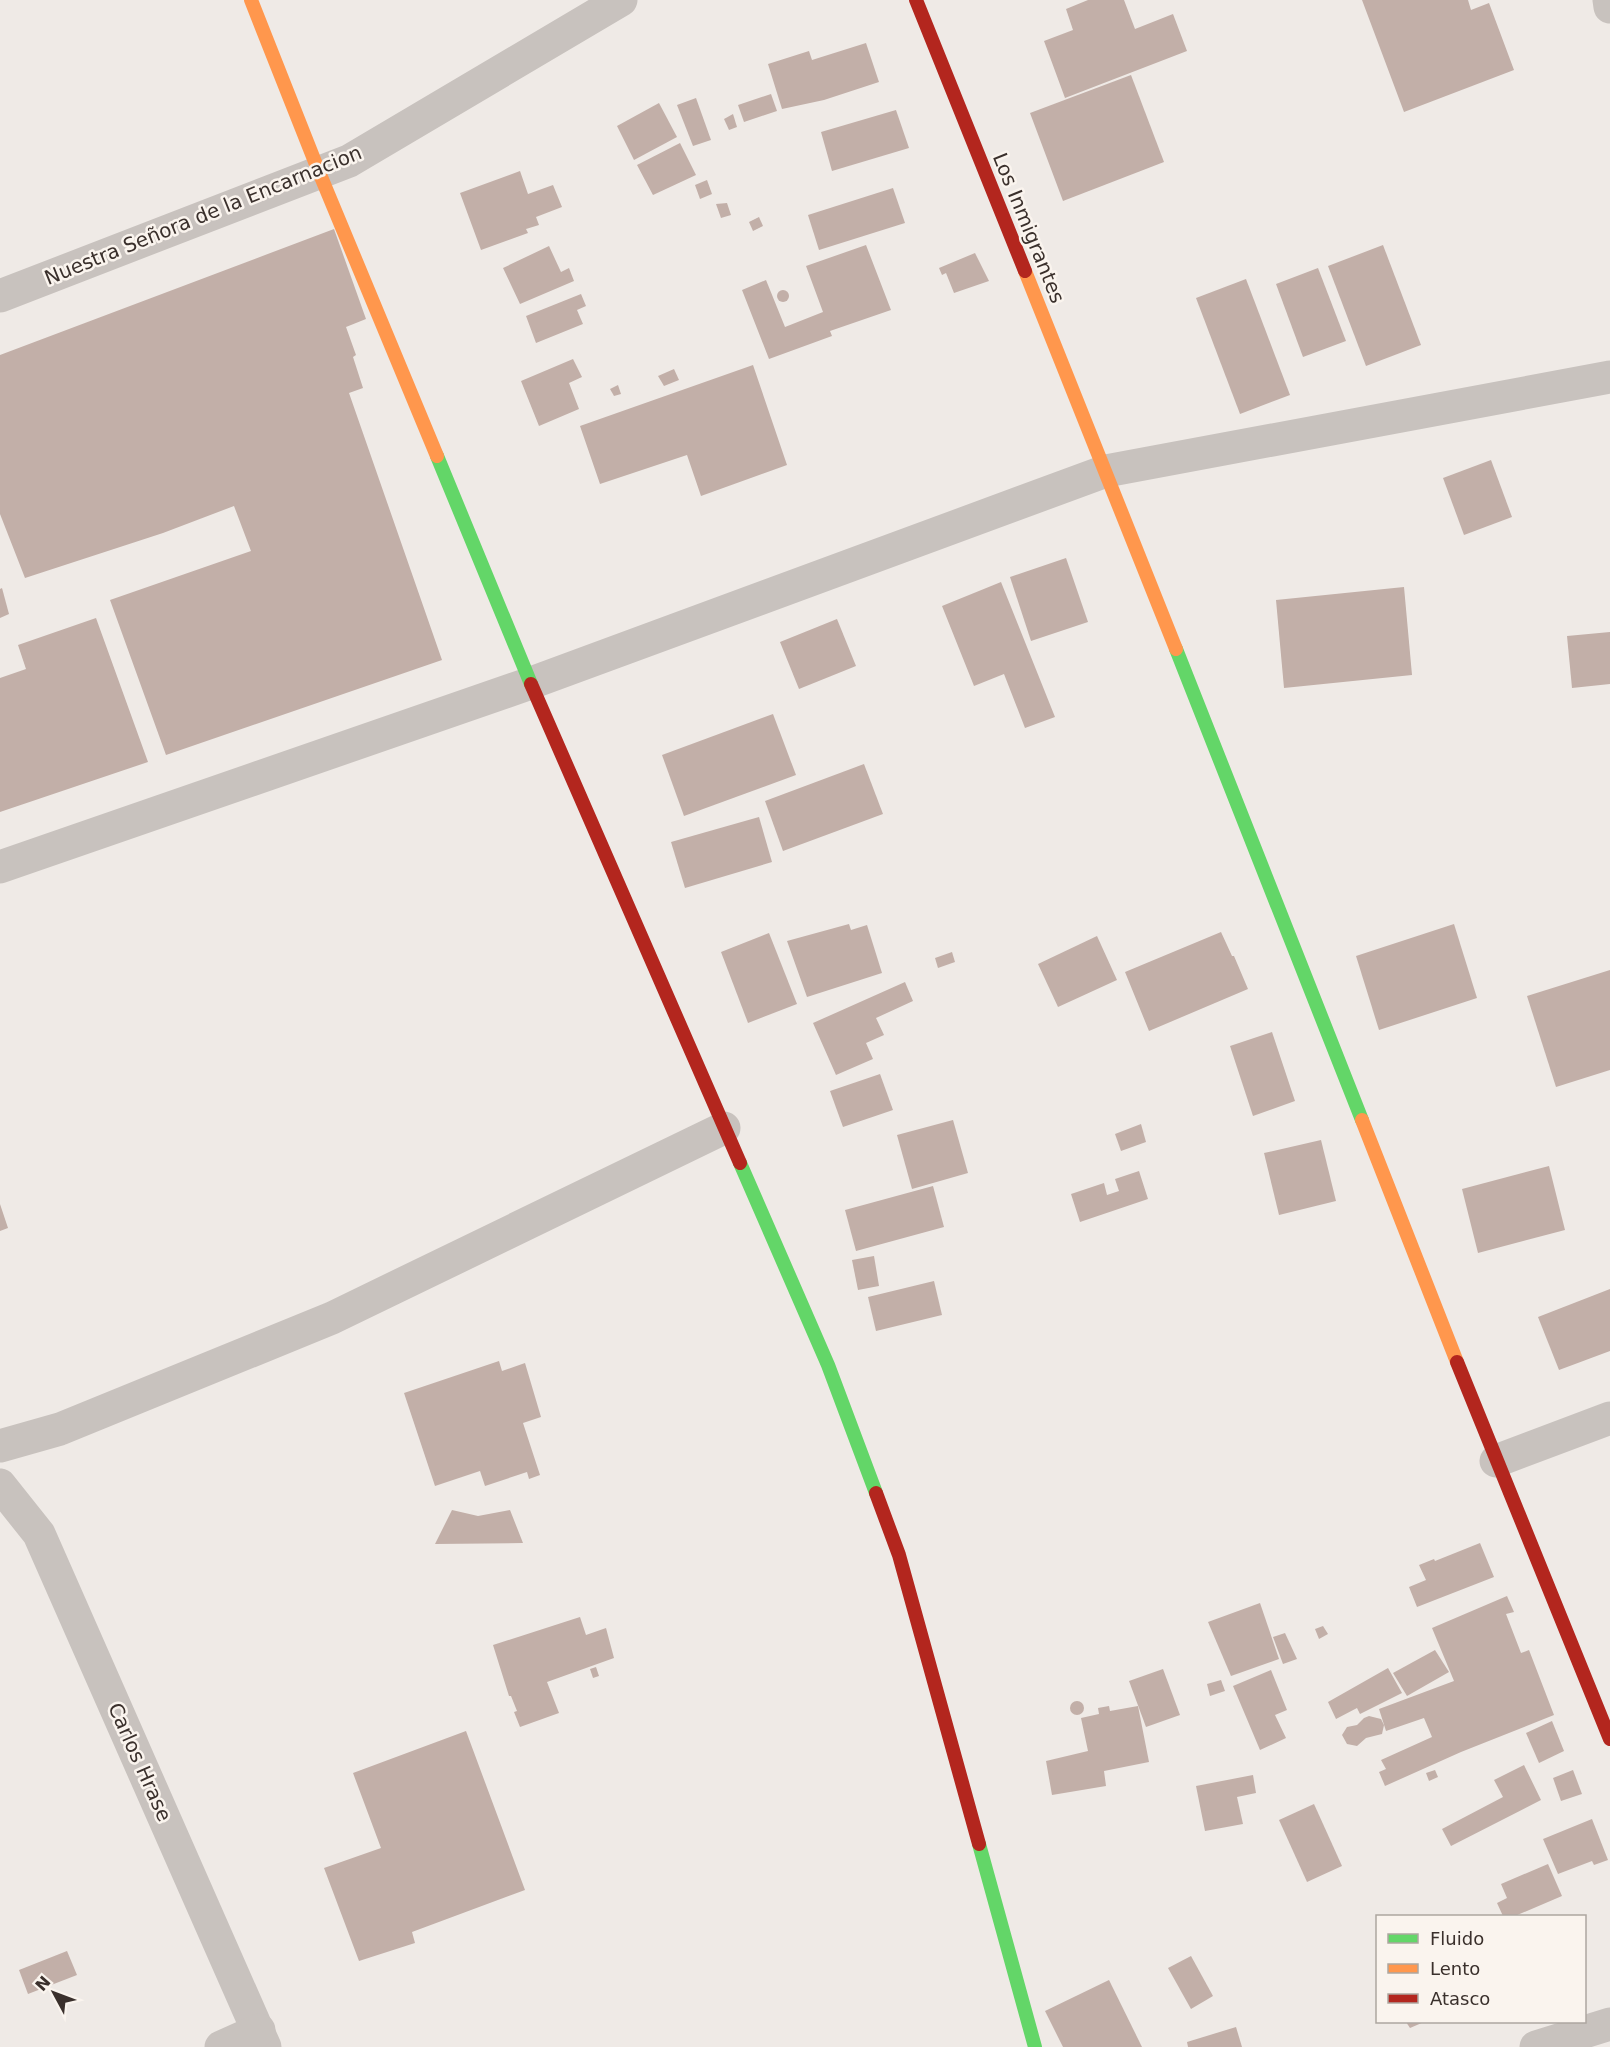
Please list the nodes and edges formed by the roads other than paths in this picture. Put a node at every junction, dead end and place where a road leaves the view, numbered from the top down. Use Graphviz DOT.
graph roads {
  1 [pos="251,0"];
  2 [pos="621,0"];
  3 [pos="916,0"];
  4 [pos="1609,0"];
  5 [pos="1610,7"];
  6 [pos="319,172"];
  7 [pos="0,296"];
  8 [pos="1610,377"];
  9 [pos="1106,471"];
  10 [pos="531,682"];
  11 [pos="0,867"];
  12 [pos="724,1128"];
  13 [pos="1610,1418"];
  14 [pos="0,1446"];
  15 [pos="1496,1461"];
  16 [pos="0,1485"];
  17 [pos="1610,1739"];
  18 [pos="1610,2024"];
  19 [pos="262,2039"];
  20 [pos="221,2047"];
  21 [pos="1035,2047"];
  22 [pos="1536,2047"];
  1 -- 6 [label="street"];
  2 -- 6 [label="street, Nuestra Señora de la Encarnacion"];
  3 -- 9 [label="street, Los Inmigrantes"];
  4 -- 5 [label="street"];
  6 -- 7 [label="street, Nuestra Señora de la Encarnacion"];
  6 -- 10 [label="street"];
  8 -- 9 [label="street"];
  9 -- 10 [label="street"];
  9 -- 15 [label="street, Los Inmigrantes"];
  10 -- 11 [label="street"];
  10 -- 12 [label="street"];
  12 -- 14 [label="street"];
  12 -- 21 [label="street"];
  13 -- 15 [label="street"];
  15 -- 17 [label="street, Los Inmigrantes"];
  16 -- 19 [label="street, Carlos Hrase"];
  18 -- 22 [label="street"];
  19 -- 20 [label="street"];
}
